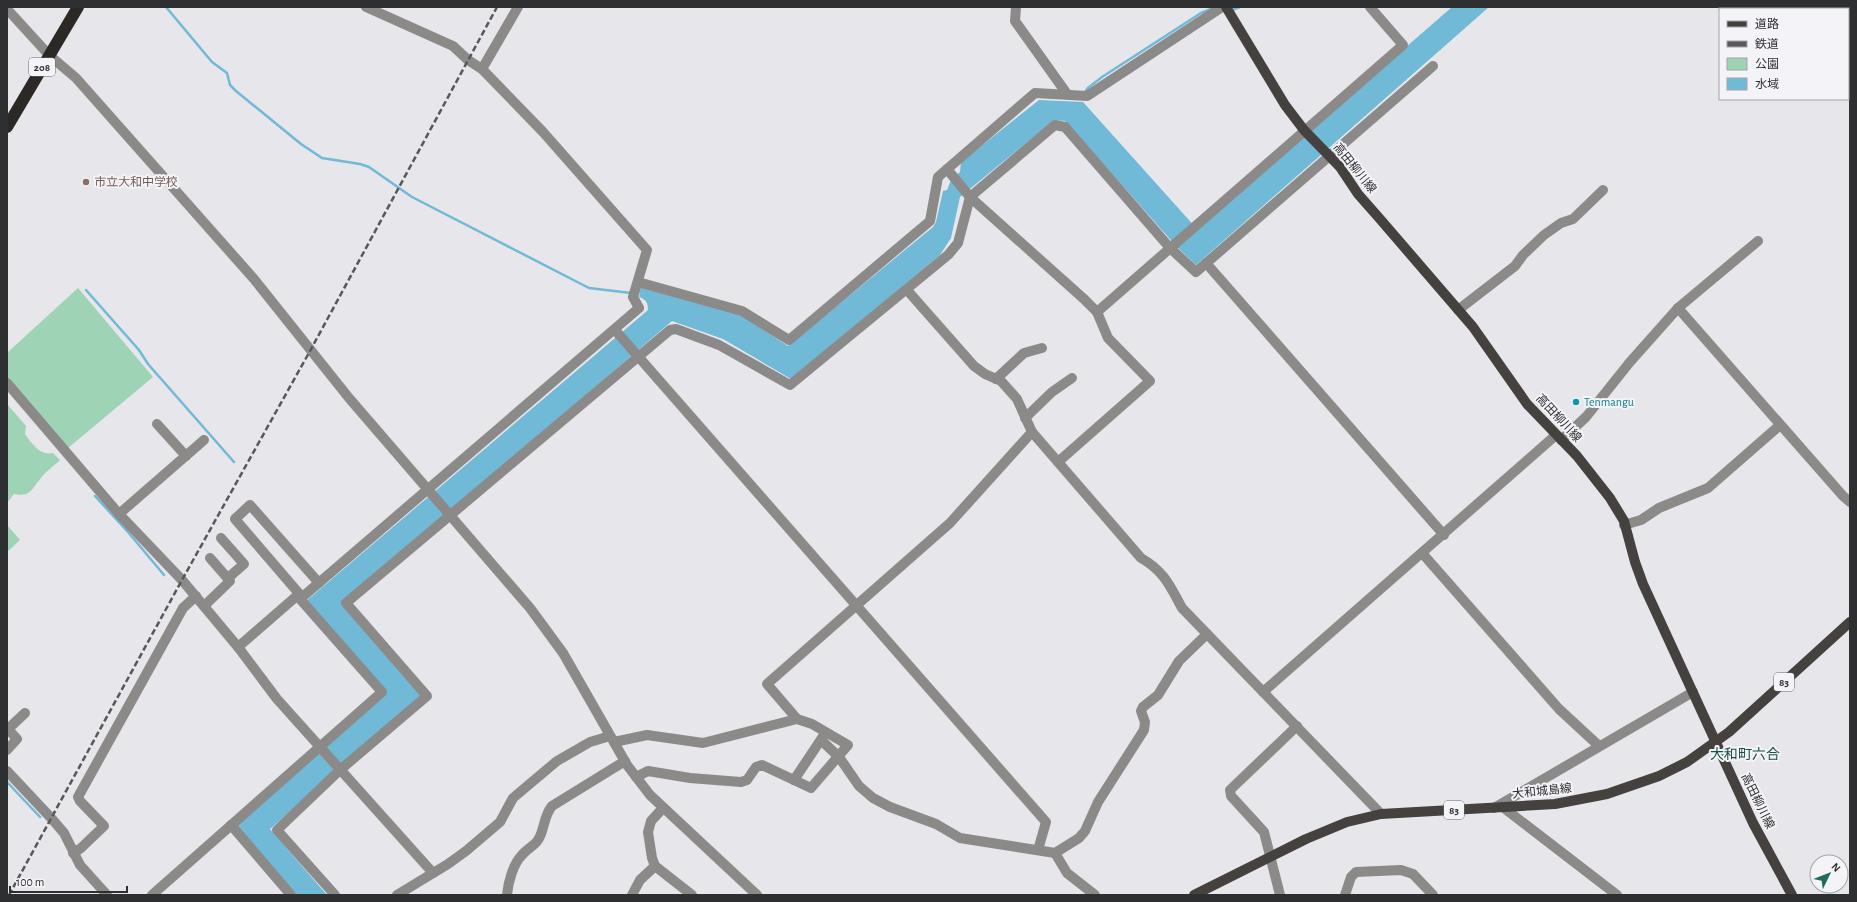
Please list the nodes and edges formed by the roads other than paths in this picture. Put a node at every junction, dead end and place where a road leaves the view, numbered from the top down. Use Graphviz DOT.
graph roads {
  1 [pos="78,7"];
  2 [pos="366,7"];
  3 [pos="518,7"];
  4 [pos="1016,7"];
  5 [pos="1222,7"];
  6 [pos="1226,7"];
  7 [pos="1370,7"];
  8 [pos="7,9"];
  9 [pos="50,55"];
  10 [pos="1433,66"];
  11 [pos="482,69"];
  12 [pos="1067,94"];
  13 [pos="7,127"];
  14 [pos="1306,132"];
  15 [pos="1328,154"];
  16 [pos="948,169"];
  17 [pos="1603,190"];
  18 [pos="970,198"];
  19 [pos="1758,241"];
  20 [pos="1170,248"];
  21 [pos="1206,263"];
  22 [pos="638,282"];
  23 [pos="907,290"];
  24 [pos="1678,308"];
  25 [pos="1458,310"];
  26 [pos="1097,312"];
  27 [pos="616,330"];
  28 [pos="1042,348"];
  29 [pos="638,357"];
  30 [pos="1072,378"];
  31 [pos="996,379"];
  32 [pos="7,383"];
  33 [pos="1025,418"];
  34 [pos="157,424"];
  35 [pos="1780,424"];
  36 [pos="1032,432"];
  37 [pos="1559,437"];
  38 [pos="204,440"];
  39 [pos="186,456"];
  40 [pos="1058,462"];
  41 [pos="429,491"];
  42 [pos="1850,502"];
  43 [pos="119,514"];
  44 [pos="450,515"];
  45 [pos="1624,525"];
  46 [pos="1444,535"];
  47 [pos="221,538"];
  48 [pos="1422,553"];
  49 [pos="210,558"];
  50 [pos="228,578"];
  51 [pos="319,583"];
  52 [pos="196,596"];
  53 [pos="300,596"];
  54 [pos="204,606"];
  55 [pos="856,606"];
  56 [pos="1850,622"];
  57 [pos="1207,634"];
  58 [pos="238,648"];
  59 [pos="1263,692"];
  60 [pos="1693,692"];
  61 [pos="25,713"];
  62 [pos="796,719"];
  63 [pos="1296,726"];
  64 [pos="823,736"];
  65 [pos="612,739"];
  66 [pos="1716,742"];
  67 [pos="1599,746"];
  68 [pos="319,747"];
  69 [pos="7,750"];
  70 [pos="839,757"];
  71 [pos="625,761"];
  72 [pos="340,770"];
  73 [pos="7,771"];
  74 [pos="636,777"];
  75 [pos="794,780"];
  76 [pos="663,808"];
  77 [pos="1499,808"];
  78 [pos="1381,814"];
  79 [pos="231,825"];
  80 [pos="1038,850"];
  81 [pos="74,853"];
  82 [pos="1055,853"];
  83 [pos="1271,856"];
  84 [pos="655,866"];
  85 [pos="432,873"];
  86 [pos="107,895"];
  87 [pos="152,895"];
  88 [pos="292,895"];
  89 [pos="335,895"];
  90 [pos="397,895"];
  91 [pos="507,895"];
  92 [pos="632,895"];
  93 [pos="692,895"];
  94 [pos="757,895"];
  95 [pos="1095,895"];
  96 [pos="1194,895"];
  97 [pos="1280,895"];
  98 [pos="1345,895"];
  99 [pos="1433,895"];
  100 [pos="1617,895"];
  101 [pos="1792,895"];
  1 -- 9 [label="highway, 208"];
  2 -- 11 [label="street"];
  3 -- 11 [label="street"];
  4 -- 12 [label="street"];
  5 -- 12 [label="street"];
  6 -- 14 [label="main road, 高田柳川線"];
  7 -- 14 [label="street"];
  8 -- 9 [label="street"];
  9 -- 13 [label="highway, 208"];
  9 -- 41 [label="street"];
  10 -- 15 [label="street"];
  11 -- 22 [label="street"];
  12 -- 16 [label="street"];
  14 -- 15 [label="main road, 高田柳川線"];
  14 -- 20 [label="street"];
  15 -- 21 [label="street"];
  15 -- 25 [label="main road, 高田柳川線"];
  16 -- 18 [label="street"];
  16 -- 22 [label="street"];
  17 -- 25 [label="street"];
  18 -- 20 [label="street"];
  18 -- 23 [label="street"];
  18 -- 26 [label="street"];
  19 -- 24 [label="street"];
  20 -- 21 [label="street"];
  20 -- 26 [label="street"];
  21 -- 46 [label="street"];
  22 -- 27 [label="street"];
  23 -- 29 [label="street"];
  23 -- 31 [label="street"];
  24 -- 35 [label="street"];
  24 -- 37 [label="street"];
  25 -- 37 [label="main road, 高田柳川線"];
  26 -- 40 [label="street"];
  27 -- 29 [label="street"];
  27 -- 41 [label="street"];
  28 -- 31 [label="street"];
  29 -- 44 [label="street"];
  29 -- 55 [label="street"];
  30 -- 33 [label="street"];
  31 -- 33 [label="street"];
  32 -- 43 [label="street"];
  33 -- 36 [label="street"];
  34 -- 39 [label="street"];
  35 -- 42 [label="street"];
  35 -- 45 [label="street"];
  36 -- 40 [label="street"];
  36 -- 55 [label="street"];
  37 -- 45 [label="main road, 高田柳川線"];
  37 -- 46 [label="street"];
  38 -- 39 [label="street"];
  39 -- 43 [label="street"];
  40 -- 57 [label="street"];
  41 -- 44 [label="street"];
  41 -- 51 [label="street"];
  43 -- 52 [label="street"];
  44 -- 65 [label="street"];
  44 -- 72 [label="street"];
  45 -- 60 [label="main road, 高田柳川線"];
  46 -- 48 [label="street"];
  47 -- 50 [label="street"];
  48 -- 59 [label="street"];
  48 -- 67 [label="street"];
  49 -- 50 [label="street"];
  50 -- 54 [label="street"];
  51 -- 53 [label="street"];
  51 -- 53 [label="street"];
  52 -- 54 [label="street"];
  52 -- 81 [label="street"];
  53 -- 58 [label="street"];
  53 -- 68 [label="street"];
  54 -- 58 [label="street"];
  55 -- 62 [label="street"];
  55 -- 80 [label="street"];
  56 -- 66 [label="main road, 大和城島線 / 83"];
  57 -- 59 [label="street"];
  57 -- 82 [label="street"];
  58 -- 68 [label="street"];
  59 -- 63 [label="street"];
  60 -- 66 [label="main road, 高田柳川線"];
  60 -- 67 [label="street"];
  61 -- 69 [label="street"];
  62 -- 64 [label="street"];
  62 -- 65 [label="street"];
  63 -- 78 [label="street"];
  63 -- 83 [label="street"];
  64 -- 70 [label="street"];
  64 -- 70 [label="street"];
  64 -- 75 [label="street"];
  65 -- 71 [label="street"];
  65 -- 85 [label="street"];
  66 -- 77 [label="main road, 大和城島線 / 83"];
  66 -- 101 [label="main road, 高田柳川線"];
  67 -- 77 [label="street"];
  68 -- 72 [label="street"];
  68 -- 79 [label="street"];
  70 -- 75 [label="street"];
  70 -- 80 [label="street"];
  71 -- 74 [label="street"];
  71 -- 91 [label="street"];
  72 -- 85 [label="street"];
  72 -- 89 [label="street"];
  73 -- 81 [label="street"];
  74 -- 75 [label="street"];
  74 -- 76 [label="street"];
  76 -- 84 [label="street"];
  76 -- 94 [label="street"];
  77 -- 78 [label="main road, 大和城島線 / 83"];
  77 -- 100 [label="street"];
  78 -- 83 [label="main road, 大和城島線 / 83"];
  79 -- 87 [label="street"];
  79 -- 88 [label="street"];
  80 -- 82 [label="street"];
  81 -- 86 [label="street"];
  82 -- 95 [label="street"];
  83 -- 96 [label="main road, 大和城島線 / 83"];
  83 -- 97 [label="street"];
  84 -- 92 [label="street"];
  84 -- 93 [label="street"];
  85 -- 90 [label="street"];
  98 -- 99 [label="street"];
}
